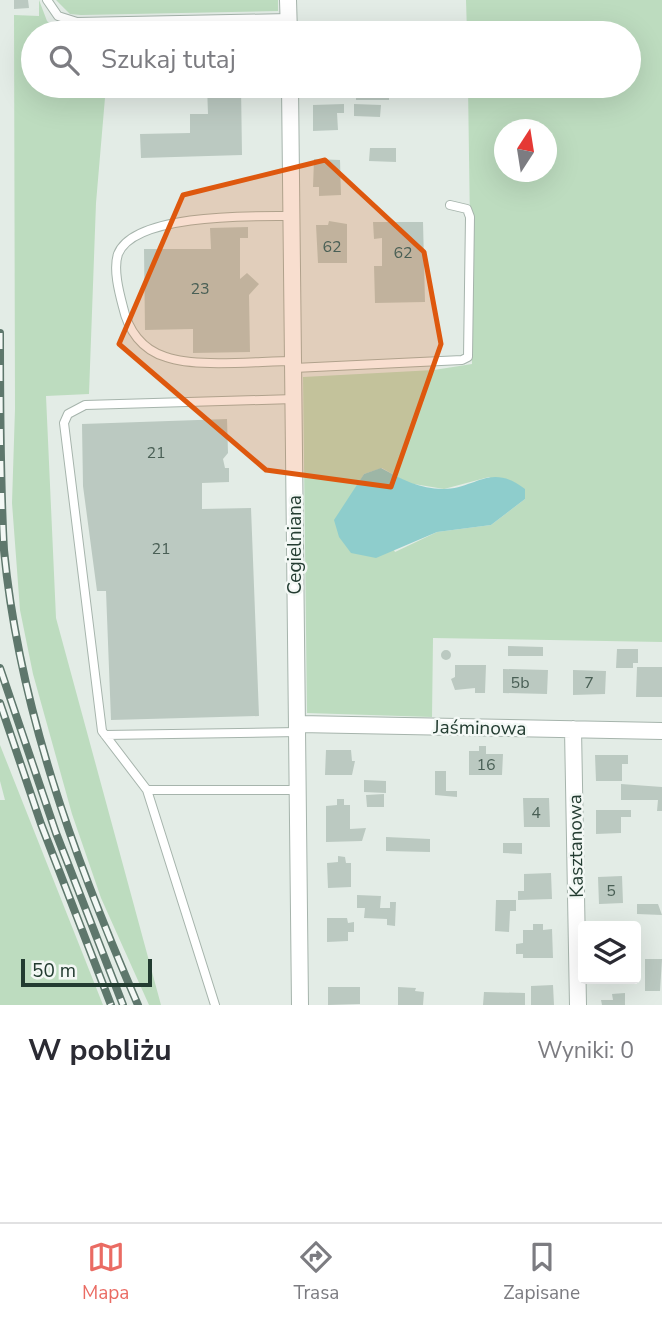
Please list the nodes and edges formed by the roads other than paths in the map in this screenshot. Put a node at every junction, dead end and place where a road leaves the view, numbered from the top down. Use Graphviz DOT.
graph roads {
  1 [pos="47,0"];
  2 [pos="288,0"];
  3 [pos="74,21"];
  4 [pos="289,21"];
  5 [pos="290,98"];
  6 [pos="450,205"];
  7 [pos="291,216"];
  8 [pos="294,365"];
  9 [pos="294,399"];
  10 [pos="299,728"];
  11 [pos="573,729"];
  12 [pos="662,731"];
  13 [pos="105,735"];
  14 [pos="147,790"];
  15 [pos="299,790"];
  16 [pos="215,1005"];
  17 [pos="300,1005"];
  18 [pos="578,1005"];
  1 -- 3 [label="lane"];
  2 -- 4 [label="street"];
  5 -- 7 [label="street, Cegielniana"];
  6 -- 8 [label="lane"];
  7 -- 8 [label="street, Cegielniana"];
  7 -- 8 [label="lane"];
  8 -- 9 [label="street, Cegielniana"];
  9 -- 10 [label="street, Cegielniana"];
  9 -- 13 [label="lane"];
  10 -- 11 [label="street, Jaśminowa"];
  10 -- 13 [label="lane"];
  10 -- 15 [label="street, Cegielniana"];
  11 -- 12 [label="street, Jaśminowa"];
  11 -- 18 [label="street, Kasztanowa"];
  13 -- 14 [label="lane"];
  14 -- 15 [label="lane"];
  14 -- 16 [label="lane"];
  15 -- 17 [label="street, Cegielniana"];
}
